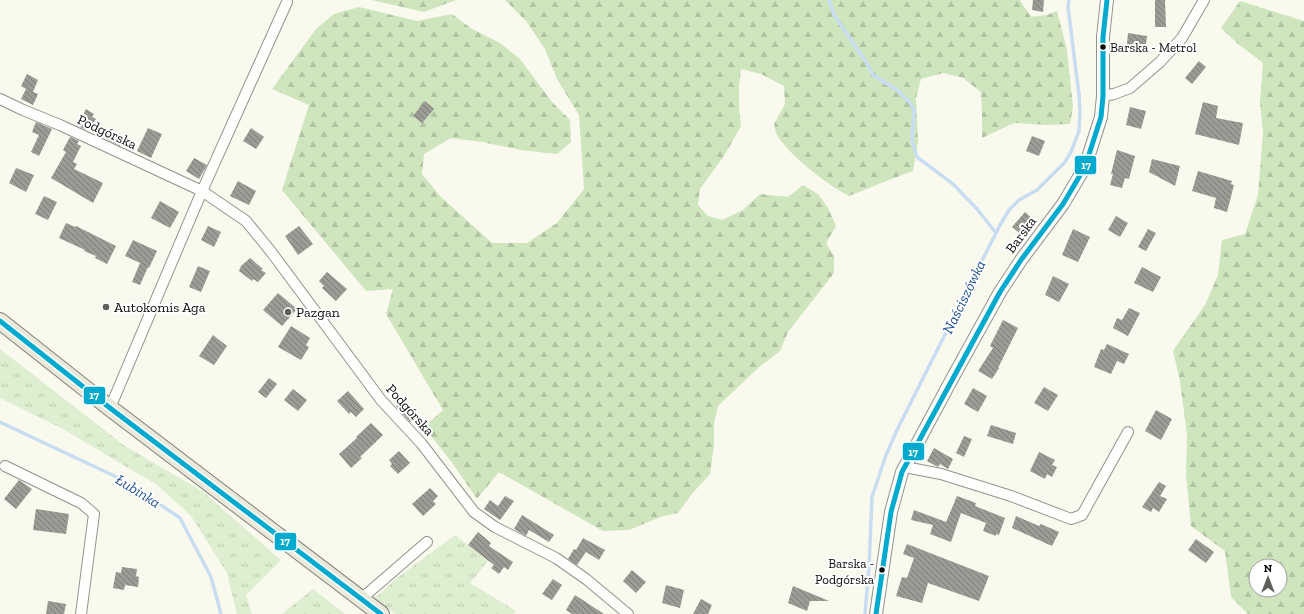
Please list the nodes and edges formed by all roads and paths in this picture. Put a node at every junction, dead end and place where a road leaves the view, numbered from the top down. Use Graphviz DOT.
graph roads {
  1 [pos="1107,0"];
  2 [pos="1204,0"];
  3 [pos="287,2"];
  4 [pos="1103,96"];
  5 [pos="0,99"];
  6 [pos="202,191"];
  7 [pos="0,321"];
  8 [pos="110,408"];
  9 [pos="1128,432"];
  10 [pos="5,466"];
  11 [pos="905,467"];
  12 [pos="427,542"];
  13 [pos="361,599"];
  14 [pos="81,614"];
  15 [pos="381,614"];
  16 [pos="628,614"];
  17 [pos="876,614"];
  1 -- 4 [label="street, Barska"];
  2 -- 4 [label="street"];
  3 -- 6 [label="street"];
  4 -- 11 [label="street, Barska"];
  5 -- 6 [label="street, Podgórska"];
  6 -- 8 [label="street"];
  6 -- 16 [label="street, Podgórska"];
  7 -- 8 [label="main road"];
  8 -- 13 [label="main road"];
  9 -- 11 [label="street"];
  10 -- 14 [label="street"];
  11 -- 17 [label="street, Barska"];
  12 -- 13 [label="street"];
  13 -- 15 [label="main road"];
}
